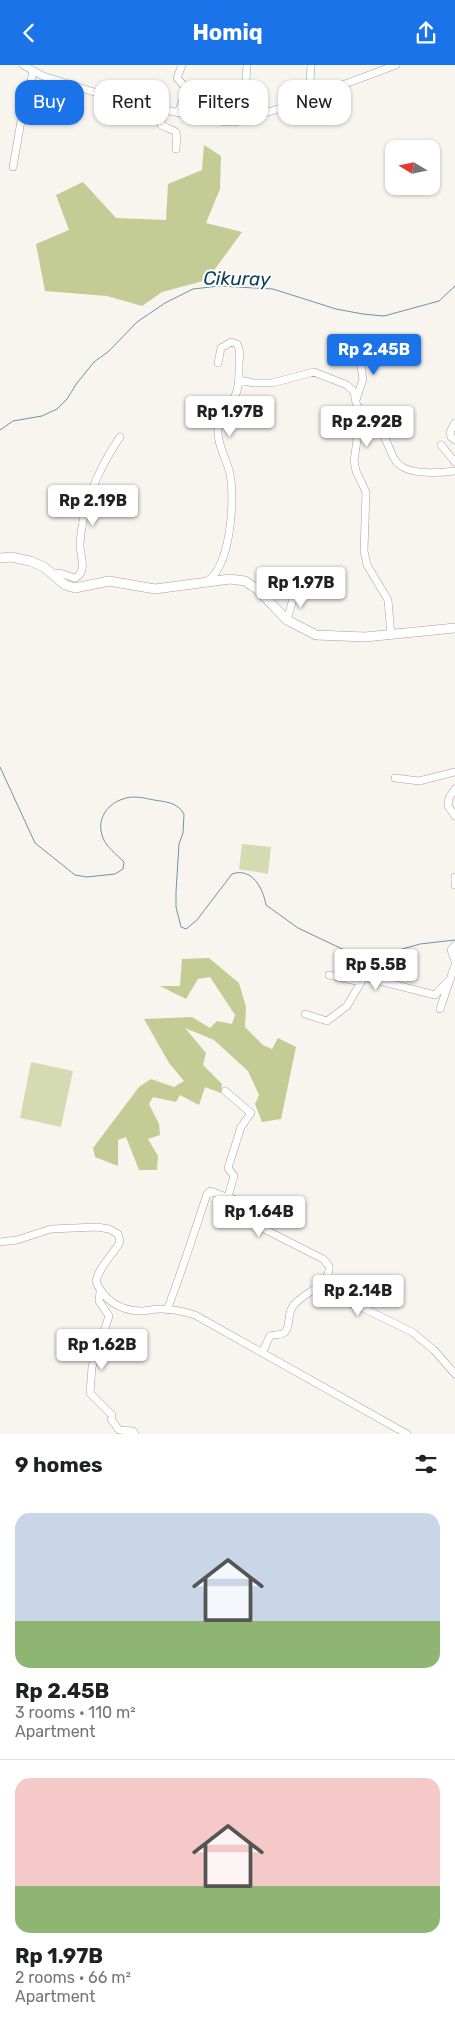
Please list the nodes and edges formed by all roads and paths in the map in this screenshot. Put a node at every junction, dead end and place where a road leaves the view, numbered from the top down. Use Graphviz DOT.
graph roads {
  1 [pos="22,65"];
  2 [pos="182,65"];
  3 [pos="247,65"];
  4 [pos="311,65"];
  5 [pos="394,65"];
  6 [pos="33,69"];
  7 [pos="246,80"];
  8 [pos="310,80"];
  9 [pos="351,82"];
  10 [pos="94,92"];
  11 [pos="169,112"];
  12 [pos="178,113"];
  13 [pos="161,125"];
  14 [pos="176,149"];
  15 [pos="13,167"];
  16 [pos="358,347"];
  17 [pos="218,363"];
  18 [pos="239,380"];
  19 [pos="356,401"];
  20 [pos="360,409"];
  21 [pos="455,423"];
  22 [pos="120,437"];
  23 [pos="455,440"];
  24 [pos="441,445"];
  25 [pos="455,462"];
  26 [pos="455,471"];
  27 [pos="0,559"];
  28 [pos="55,574"];
  29 [pos="203,583"];
  30 [pos="295,592"];
  31 [pos="287,620"];
  32 [pos="455,628"];
  33 [pos="391,635"];
  34 [pos="455,772"];
  35 [pos="396,778"];
  36 [pos="455,789"];
  37 [pos="455,816"];
  38 [pos="455,877"];
  39 [pos="455,885"];
  40 [pos="455,945"];
  41 [pos="455,963"];
  42 [pos="329,975"];
  43 [pos="451,978"];
  44 [pos="361,981"];
  45 [pos="440,1009"];
  46 [pos="305,1015"];
  47 [pos="225,1091"];
  48 [pos="229,1198"];
  49 [pos="0,1242"];
  50 [pos="317,1287"];
  51 [pos="100,1292"];
  52 [pos="167,1310"];
  53 [pos="262,1353"];
  54 [pos="455,1374"];
  55 [pos="135,1434"];
  56 [pos="407,1434"];
  1 -- 6 [label="street"];
  2 -- 12 [label="street"];
  3 -- 7 [label="street"];
  4 -- 8 [label="street"];
  5 -- 9 [label="street"];
  6 -- 10 [label="street"];
  6 -- 15 [label="street"];
  11 -- 12 [label="street"];
  13 -- 14 [label="street"];
  16 -- 19 [label="street"];
  17 -- 18 [label="street"];
  18 -- 19 [label="street"];
  18 -- 29 [label="street"];
  19 -- 20 [label="street"];
  20 -- 26 [label="street"];
  20 -- 33 [label="street"];
  21 -- 23 [label="street"];
  22 -- 28 [label="street"];
  24 -- 25 [label="street"];
  27 -- 28 [label="main road"];
  28 -- 29 [label="main road"];
  29 -- 31 [label="main road"];
  30 -- 31 [label="street"];
  31 -- 33 [label="main road"];
  32 -- 33 [label="main road"];
  34 -- 35 [label="street"];
  36 -- 37 [label="street"];
  38 -- 39 [label="street"];
  40 -- 41 [label="street"];
  41 -- 43 [label="street"];
  42 -- 44 [label="street"];
  43 -- 44 [label="street"];
  43 -- 45 [label="street"];
  44 -- 46 [label="street"];
  47 -- 48 [label="street"];
  48 -- 50 [label="street"];
  48 -- 52 [label="street"];
  49 -- 51 [label="street"];
  50 -- 53 [label="street"];
  50 -- 54 [label="street"];
  51 -- 52 [label="street"];
  51 -- 55 [label="street"];
  52 -- 53 [label="street"];
  53 -- 56 [label="street"];
}
